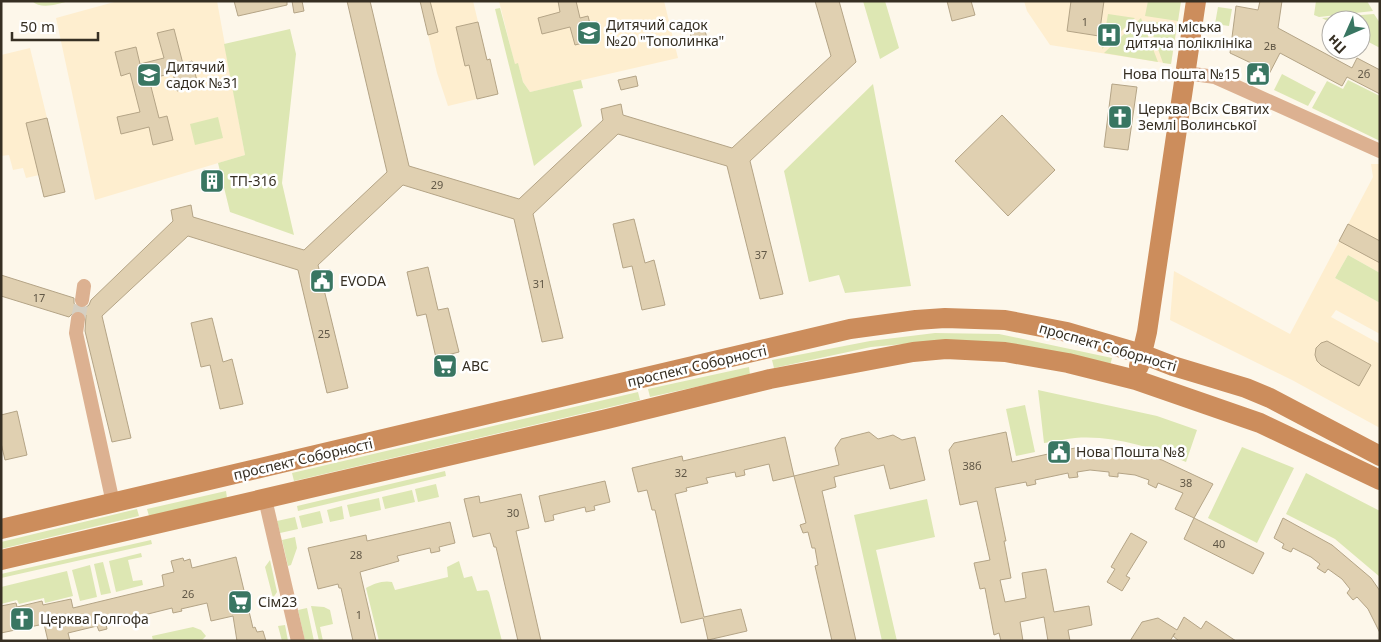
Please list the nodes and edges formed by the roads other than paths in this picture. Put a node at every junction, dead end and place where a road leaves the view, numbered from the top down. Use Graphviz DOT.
graph roads {
  1 [pos="1196,1"];
  2 [pos="1186,73"];
  3 [pos="1380,151"];
  4 [pos="78,319"];
  5 [pos="765,350"];
  6 [pos="1142,354"];
  7 [pos="770,378"];
  8 [pos="1136,380"];
  9 [pos="1374,467"];
  10 [pos="258,470"];
  11 [pos="266,499"];
  12 [pos="112,503"];
  13 [pos="1,529"];
  14 [pos="1,560"];
  15 [pos="298,641"];
  1 -- 2 [label="main road"];
  2 -- 3 [label="street"];
  2 -- 6 [label="main road"];
  4 -- 12 [label="street"];
  5 -- 6 [label="main road, проспект Соборності"];
  5 -- 7 [label="main road"];
  5 -- 10 [label="main road, проспект Соборності"];
  6 -- 8 [label="main road"];
  6 -- 9 [label="main road, проспект Соборності"];
  7 -- 8 [label="main road, проспект Соборності"];
  7 -- 11 [label="main road, проспект Соборності"];
  8 -- 9 [label="main road, проспект Соборності"];
  10 -- 11 [label="main road"];
  10 -- 12 [label="main road, проспект Соборності"];
  11 -- 14 [label="main road, проспект Соборності"];
  11 -- 15 [label="street"];
  12 -- 13 [label="main road, проспект Соборності"];
}
